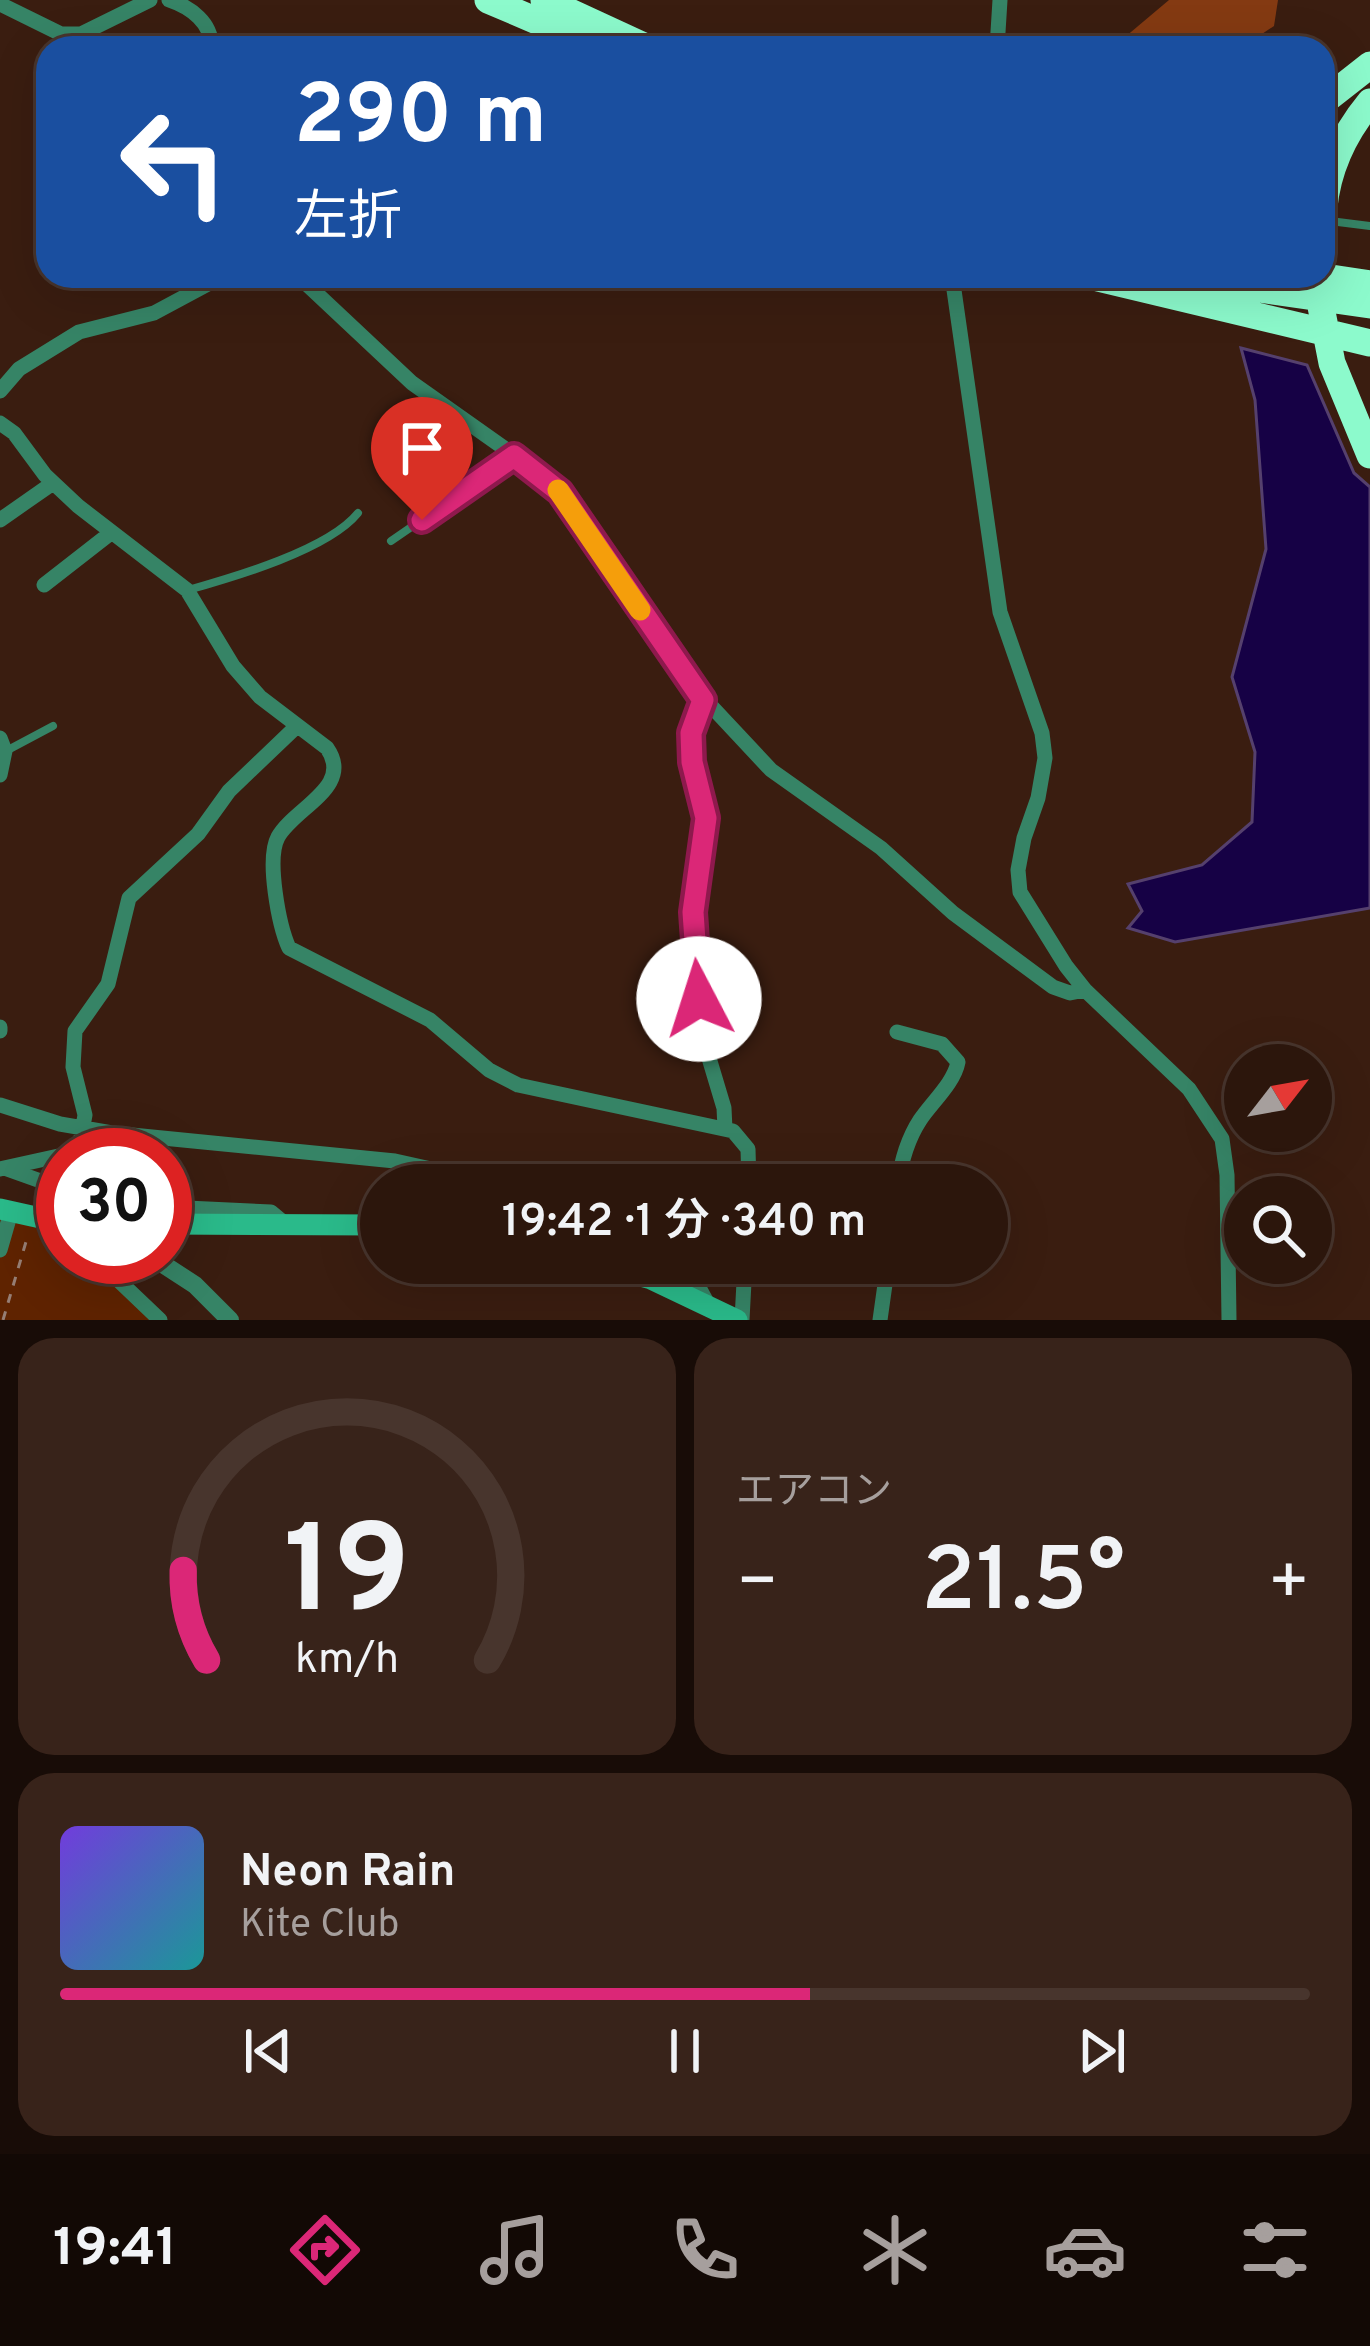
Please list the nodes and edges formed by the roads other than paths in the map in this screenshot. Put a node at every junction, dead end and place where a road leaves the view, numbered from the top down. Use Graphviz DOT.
graph roads {
  1 [pos="150,0"];
  2 [pos="169,0"];
  3 [pos="488,0"];
  4 [pos="544,0"];
  5 [pos="1000,0"];
  6 [pos="0,4"];
  7 [pos="211,36"];
  8 [pos="573,36"];
  9 [pos="622,36"];
  10 [pos="998,36"];
  11 [pos="1370,65"];
  12 [pos="1370,86"];
  13 [pos="1335,93"];
  14 [pos="1370,101"];
  15 [pos="1335,133"];
  16 [pos="1335,160"];
  17 [pos="1335,222"];
  18 [pos="1370,226"];
  19 [pos="1335,279"];
  20 [pos="1370,284"];
  21 [pos="201,288"];
  22 [pos="310,288"];
  23 [pos="954,288"];
  24 [pos="1188,288"];
  25 [pos="1207,288"];
  26 [pos="1318,288"];
  27 [pos="1327,288"];
  28 [pos="1370,305"];
  29 [pos="1370,343"];
  30 [pos="0,391"];
  31 [pos="0,423"];
  32 [pos="1370,433"];
  33 [pos="1370,455"];
  34 [pos="514,456"];
  35 [pos="53,483"];
  36 [pos="358,513"];
  37 [pos="0,520"];
  38 [pos="112,532"];
  39 [pos="391,541"];
  40 [pos="44,585"];
  41 [pos="187,590"];
  42 [pos="703,700"];
  43 [pos="52,726"];
  44 [pos="297,726"];
  45 [pos="2,744"];
  46 [pos="0,775"];
  47 [pos="1085,990"];
  48 [pos="897,1031"];
  49 [pos="0,1105"];
  50 [pos="725,1129"];
  51 [pos="408,1164"];
  52 [pos="748,1164"];
  53 [pos="903,1164"];
  54 [pos="2,1169"];
  55 [pos="36,1180"];
  56 [pos="192,1208"];
  57 [pos="6,1210"];
  58 [pos="36,1217"];
  59 [pos="283,1222"];
  60 [pos="192,1224"];
  61 [pos="360,1224"];
  62 [pos="0,1250"];
  63 [pos="192,1283"];
  64 [pos="122,1284"];
  65 [pos="662,1284"];
  66 [pos="696,1284"];
  67 [pos="743,1284"];
  68 [pos="885,1284"];
  69 [pos="709,1306"];
  70 [pos="160,1320"];
  71 [pos="230,1320"];
  72 [pos="740,1320"];
  73 [pos="880,1320"];
  74 [pos="1229,1320"];
  1 -- 6 [label="street"];
  2 -- 7 [label="street"];
  3 -- 8 [label="highway"];
  4 -- 9 [label="highway"];
  5 -- 10 [label="street"];
  11 -- 13 [label="highway"];
  12 -- 15 [label="highway"];
  14 -- 16 [label="highway"];
  17 -- 18 [label="lane"];
  19 -- 20 [label="highway"];
  21 -- 30 [label="street"];
  22 -- 34 [label="street"];
  23 -- 47 [label="street"];
  24 -- 29 [label="highway"];
  25 -- 28 [label="highway"];
  26 -- 33 [label="highway"];
  27 -- 32 [label="highway"];
  31 -- 35 [label="street"];
  34 -- 39 [label="lane"];
  34 -- 42 [label="street"];
  35 -- 37 [label="street"];
  35 -- 38 [label="street"];
  36 -- 41 [label="lane"];
  38 -- 40 [label="street"];
  38 -- 41 [label="street"];
  41 -- 44 [label="street"];
  42 -- 47 [label="street"];
  42 -- 50 [label="street"];
  43 -- 45 [label="lane"];
  44 -- 50 [label="street"];
  44 -- 54 [label="street"];
  45 -- 46 [label="street"];
  47 -- 74 [label="street"];
  48 -- 53 [label="street"];
  49 -- 51 [label="street"];
  50 -- 52 [label="street"];
  54 -- 55 [label="street"];
  56 -- 59 [label="street"];
  57 -- 58 [label="main road"];
  57 -- 62 [label="street"];
  59 -- 60 [label="main road"];
  59 -- 61 [label="main road"];
  63 -- 71 [label="street"];
  64 -- 70 [label="street"];
  65 -- 69 [label="main road"];
  66 -- 69 [label="street"];
  67 -- 72 [label="street"];
  68 -- 73 [label="street"];
  69 -- 72 [label="main road"];
}
